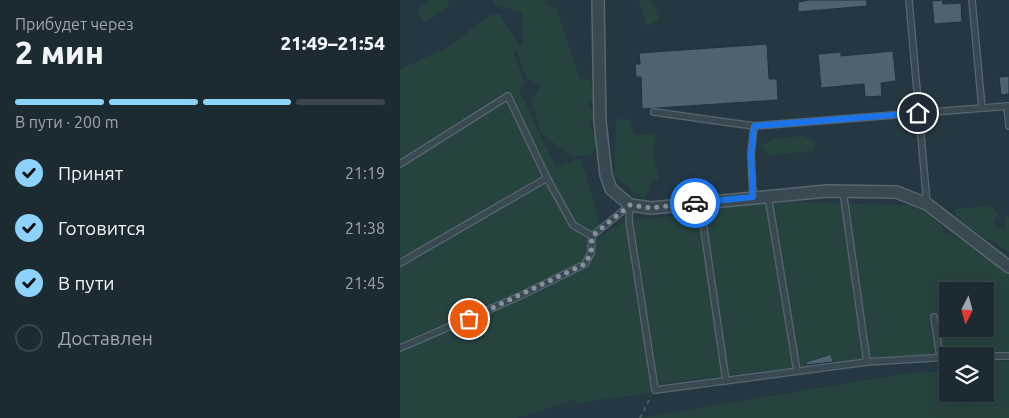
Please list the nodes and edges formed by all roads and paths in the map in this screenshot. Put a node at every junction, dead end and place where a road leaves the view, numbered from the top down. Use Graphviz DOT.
graph roads {
  1 [pos="598,0"];
  2 [pos="909,0"];
  3 [pos="972,0"];
  4 [pos="1008,106"];
  5 [pos="982,108"];
  6 [pos="654,112"];
  7 [pos="918,113"];
  8 [pos="754,126"];
  9 [pos="1009,126"];
  10 [pos="400,164"];
  11 [pos="547,178"];
  12 [pos="843,191"];
  13 [pos="768,196"];
  14 [pos="753,197"];
  15 [pos="700,202"];
  16 [pos="928,204"];
  17 [pos="630,205"];
  18 [pos="592,236"];
  19 [pos="400,263"];
  20 [pos="1009,267"];
  21 [pos="934,317"];
  22 [pos="400,348"];
  23 [pos="939,350"];
  24 [pos="994,356"];
  25 [pos="1009,356"];
  26 [pos="939,357"];
  27 [pos="867,362"];
  28 [pos="798,371"];
  29 [pos="726,380"];
  30 [pos="655,390"];
  31 [pos="640,418"];
  1 -- 17 [label="street"];
  2 -- 7 [label="lane"];
  3 -- 5 [label="lane"];
  4 -- 5 [label="lane"];
  4 -- 9 [label="lane"];
  5 -- 7 [label="lane"];
  6 -- 8 [label="lane"];
  7 -- 8 [label="lane"];
  7 -- 16 [label="lane"];
  8 -- 14 [label="lane"];
  10 -- 11 [label="lane"];
  11 -- 18 [label="lane"];
  11 -- 19 [label="lane"];
  12 -- 13 [label="street"];
  12 -- 16 [label="street"];
  12 -- 27 [label="lane"];
  13 -- 14 [label="street"];
  13 -- 28 [label="lane"];
  14 -- 15 [label="street"];
  15 -- 17 [label="street"];
  15 -- 29 [label="lane"];
  16 -- 20 [label="street"];
  17 -- 18 [label="lane"];
  17 -- 30 [label="lane"];
  18 -- 22 [label="lane"];
  21 -- 23 [label="lane"];
  24 -- 25 [label="lane"];
  26 -- 27 [label="lane"];
  27 -- 28 [label="lane"];
  28 -- 29 [label="lane"];
  29 -- 30 [label="lane"];
  30 -- 31 [label="path"];
}
